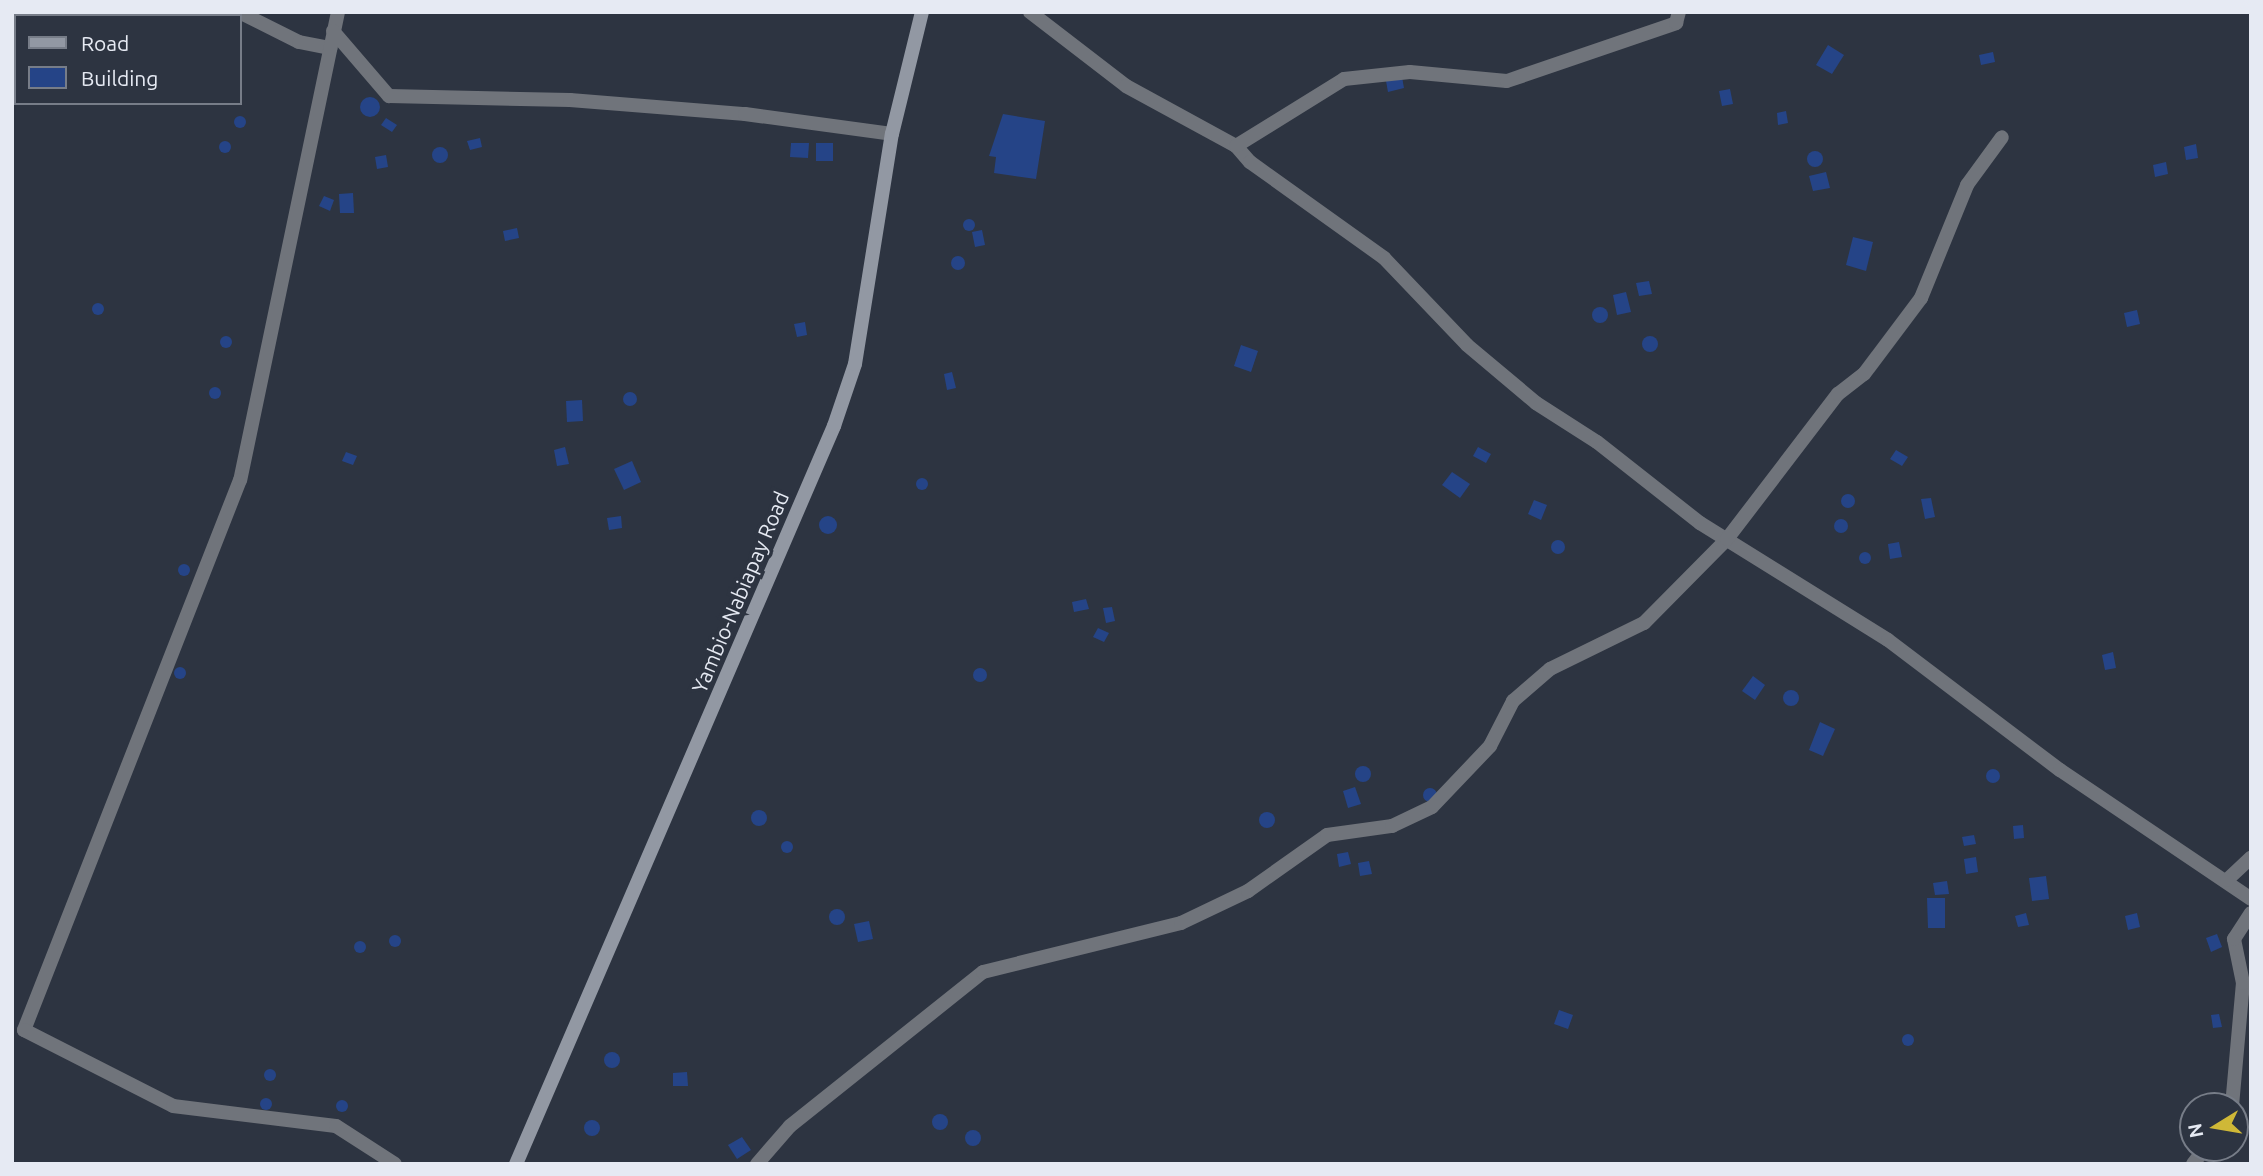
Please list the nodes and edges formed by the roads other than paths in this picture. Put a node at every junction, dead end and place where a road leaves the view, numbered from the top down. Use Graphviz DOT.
graph roads {
  1 [pos="239,12"];
  2 [pos="338,12"];
  3 [pos="922,12"];
  4 [pos="1030,12"];
  5 [pos="1678,12"];
  6 [pos="333,31"];
  7 [pos="330,48"];
  8 [pos="892,134"];
  9 [pos="2003,138"];
  10 [pos="1236,146"];
  11 [pos="1727,539"];
  12 [pos="2251,858"];
  13 [pos="2227,880"];
  14 [pos="2251,899"];
  15 [pos="2251,913"];
  16 [pos="2233,1092"];
  17 [pos="395,1164"];
  18 [pos="516,1164"];
  19 [pos="757,1164"];
  1 -- 7 [label="street"];
  2 -- 6 [label="street"];
  3 -- 8 [label="main road, Yambio-Nabiapay Road"];
  4 -- 10 [label="street"];
  5 -- 10 [label="street"];
  6 -- 7 [label="street"];
  6 -- 8 [label="street"];
  7 -- 17 [label="street"];
  8 -- 18 [label="main road, Yambio-Nabiapay Road"];
  9 -- 11 [label="street"];
  10 -- 11 [label="street"];
  11 -- 13 [label="street"];
  11 -- 19 [label="street"];
  12 -- 13 [label="street"];
  13 -- 14 [label="street"];
  15 -- 16 [label="street"];
}
